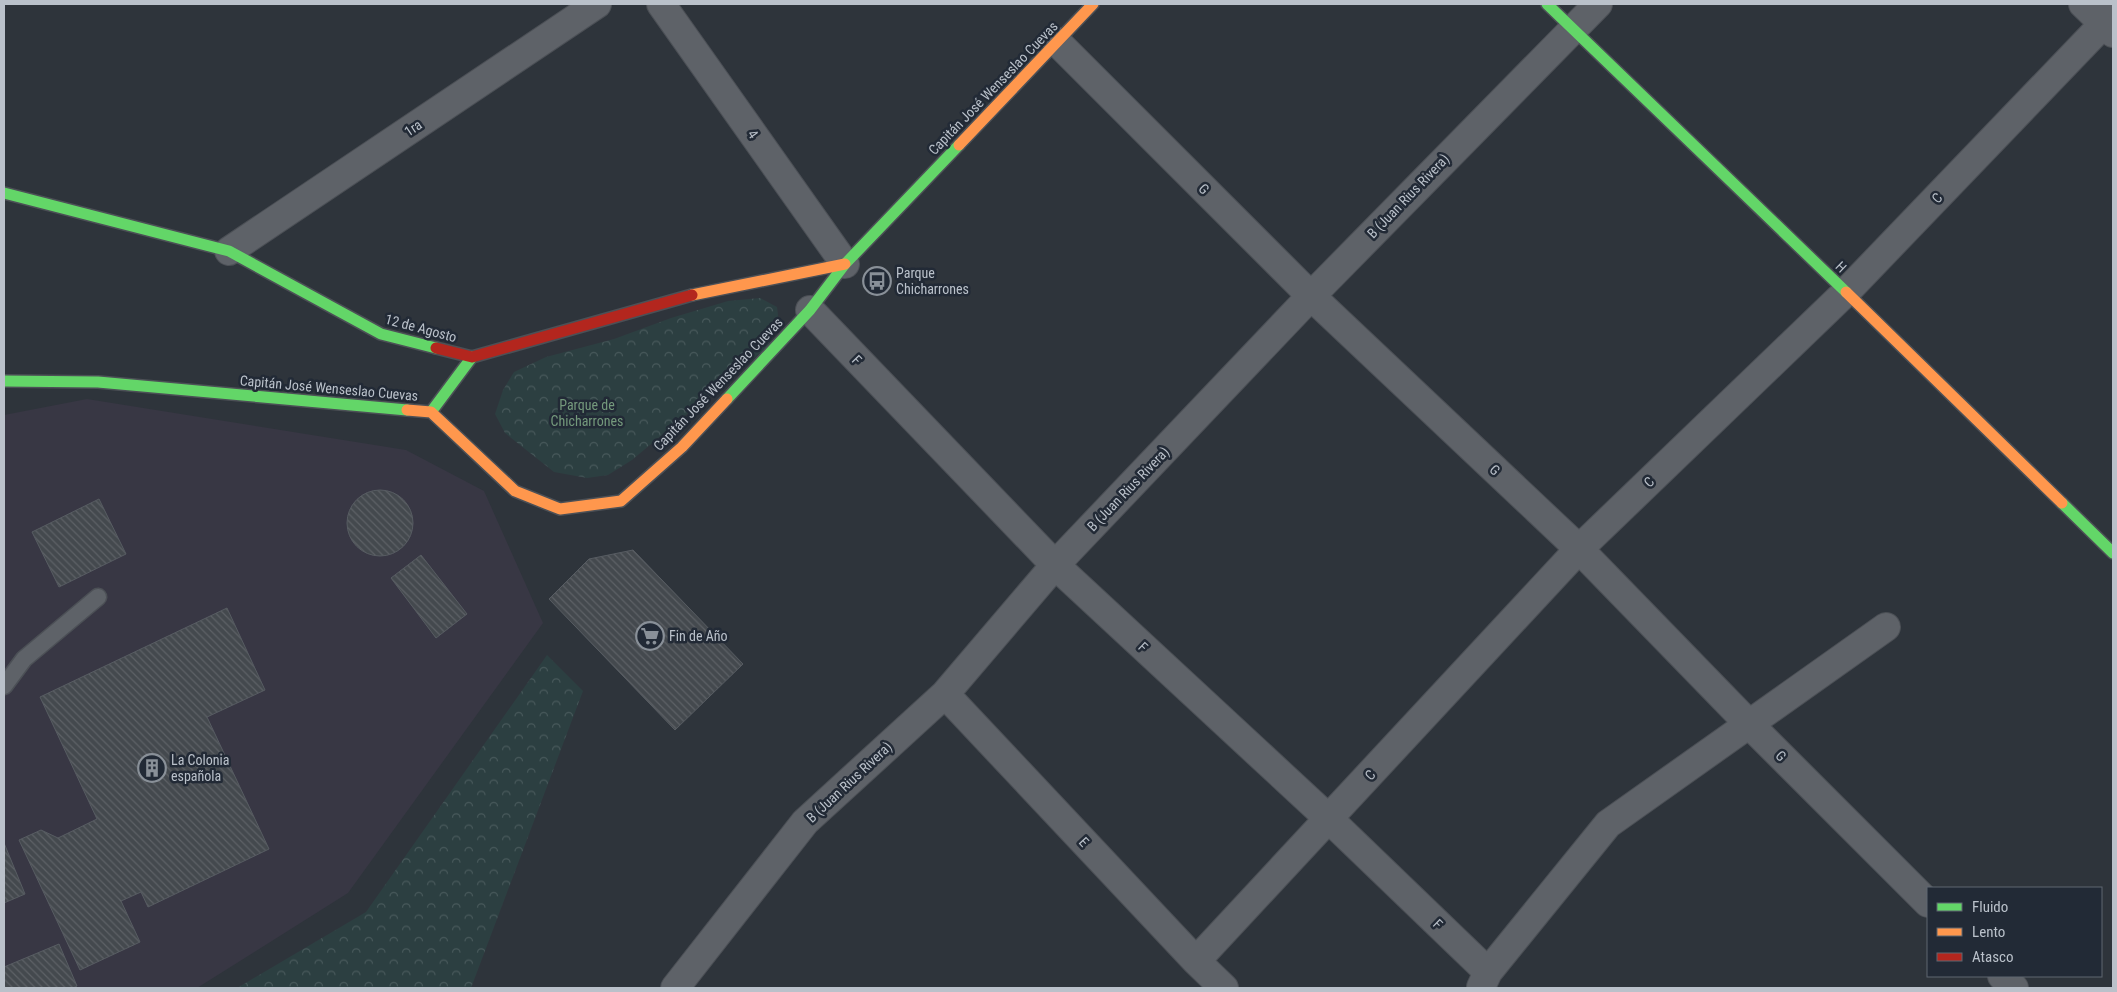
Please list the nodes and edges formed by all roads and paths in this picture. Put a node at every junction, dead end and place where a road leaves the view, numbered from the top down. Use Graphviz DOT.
graph roads {
  1 [pos="597,4"];
  2 [pos="661,4"];
  3 [pos="1093,4"];
  4 [pos="1546,4"];
  5 [pos="1598,4"];
  6 [pos="2083,4"];
  7 [pos="2110,24"];
  8 [pos="1572,28"];
  9 [pos="1057,42"];
  10 [pos="4,193"];
  11 [pos="229,251"];
  12 [pos="845,264"];
  13 [pos="1846,292"];
  14 [pos="1311,296"];
  15 [pos="810,310"];
  16 [pos="472,357"];
  17 [pos="4,381"];
  18 [pos="431,412"];
  19 [pos="1579,549"];
  20 [pos="2113,553"];
  21 [pos="1055,565"];
  22 [pos="98,597"];
  23 [pos="1886,627"];
  24 [pos="4,686"];
  25 [pos="945,694"];
  26 [pos="1749,724"];
  27 [pos="1329,819"];
  28 [pos="1927,902"];
  29 [pos="1196,961"];
  30 [pos="2003,977"];
  31 [pos="1484,980"];
  32 [pos="676,988"];
  33 [pos="1224,988"];
  34 [pos="2014,988"];
  1 -- 11 [label="street, 1ra"];
  2 -- 12 [label="street, 4"];
  3 -- 9 [label="street, Capitán José Wenseslao Cuevas"];
  4 -- 8 [label="street, H"];
  5 -- 8 [label="street, B (Juan Rius Rivera)"];
  6 -- 7 [label="street"];
  7 -- 13 [label="street, C"];
  8 -- 13 [label="street, H"];
  8 -- 14 [label="street, B (Juan Rius Rivera)"];
  9 -- 12 [label="street, Capitán José Wenseslao Cuevas"];
  9 -- 14 [label="street, G"];
  10 -- 11 [label="street, 12 de Agosto"];
  11 -- 16 [label="street, 12 de Agosto"];
  12 -- 15 [label="street, Capitán José Wenseslao Cuevas"];
  12 -- 16 [label="street, 12 de Agosto"];
  13 -- 19 [label="street, C"];
  13 -- 20 [label="street, H"];
  14 -- 19 [label="street, G"];
  14 -- 21 [label="street, B (Juan Rius Rivera)"];
  15 -- 18 [label="street, Capitán José Wenseslao Cuevas"];
  15 -- 21 [label="street, F"];
  16 -- 18 [label="street"];
  17 -- 18 [label="street, Capitán José Wenseslao Cuevas"];
  19 -- 26 [label="street, G"];
  19 -- 27 [label="street, C"];
  21 -- 25 [label="street, B (Juan Rius Rivera)"];
  21 -- 27 [label="street, F"];
  22 -- 24 [label="lane"];
  23 -- 26 [label="street"];
  25 -- 29 [label="street, E"];
  25 -- 32 [label="street, B (Juan Rius Rivera)"];
  26 -- 28 [label="street, G"];
  26 -- 31 [label="street"];
  27 -- 29 [label="street, C"];
  27 -- 31 [label="street, F"];
  29 -- 33 [label="street, E"];
  30 -- 34 [label="street"];
}
